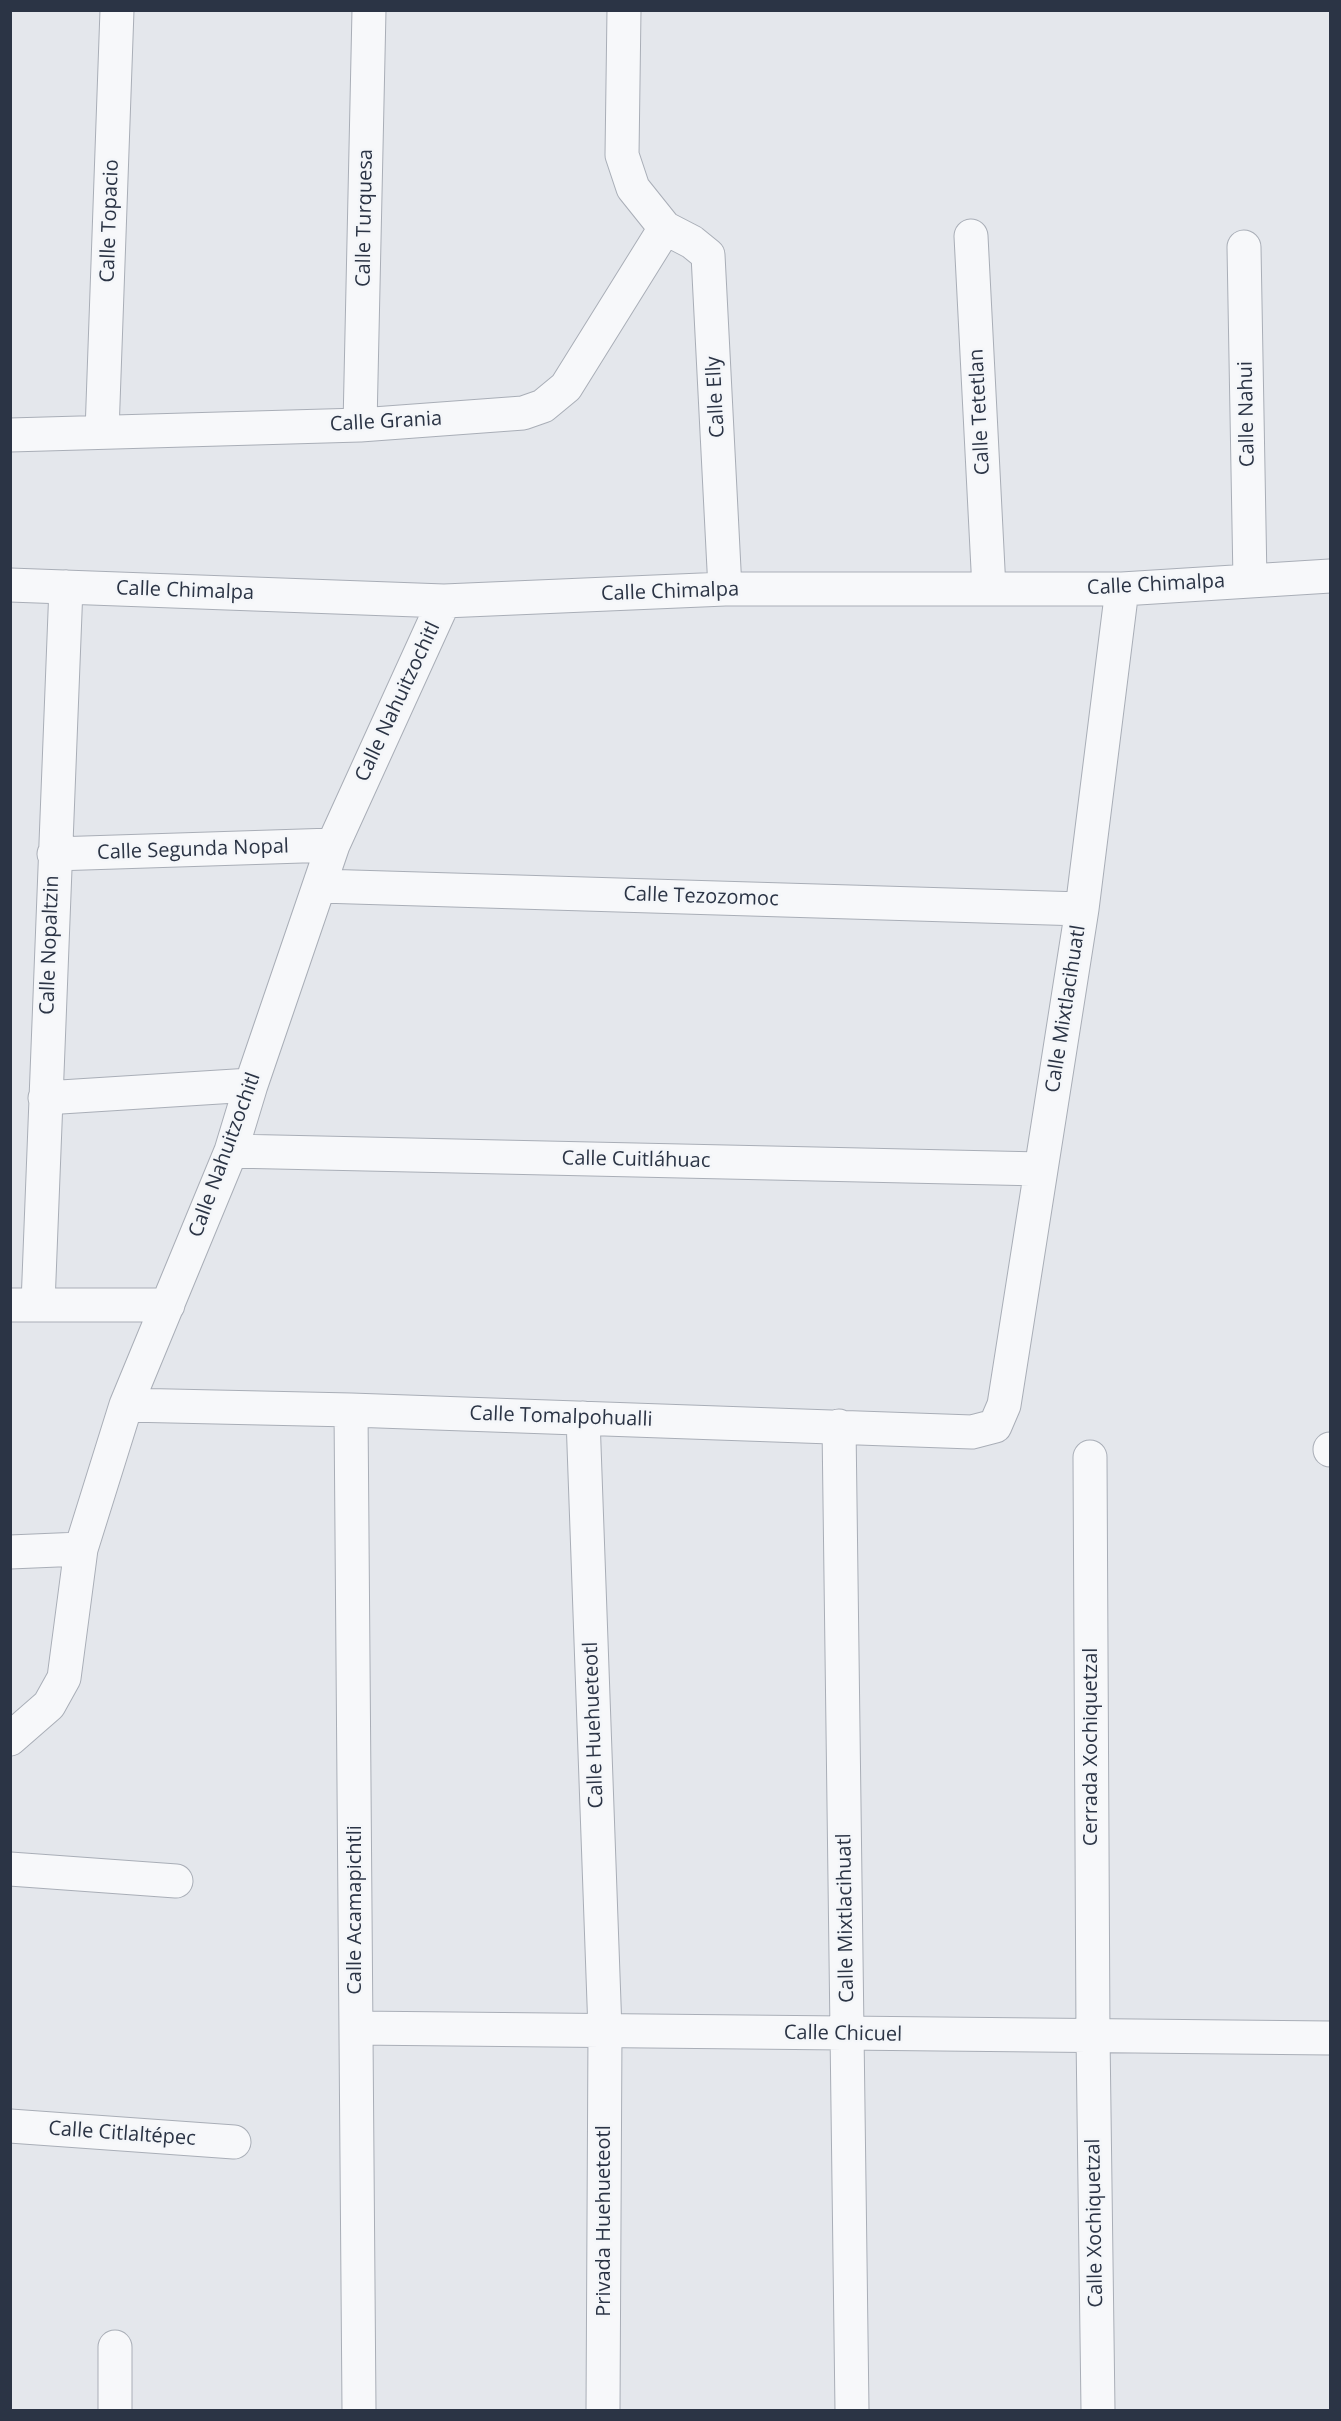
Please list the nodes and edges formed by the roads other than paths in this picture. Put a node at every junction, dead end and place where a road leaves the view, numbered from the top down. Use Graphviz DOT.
graph roads {
  1 [pos="117,10"];
  2 [pos="369,10"];
  3 [pos="624,10"];
  4 [pos="665,228"];
  5 [pos="971,236"];
  6 [pos="1244,247"];
  7 [pos="360,425"];
  8 [pos="102,432"];
  9 [pos="10,435"];
  10 [pos="1330,576"];
  11 [pos="1250,581"];
  12 [pos="10,585"];
  13 [pos="66,587"];
  14 [pos="725,589"];
  15 [pos="988,589"];
  16 [pos="1122,589"];
  17 [pos="444,601"];
  18 [pos="333,845"];
  19 [pos="54,854"];
  20 [pos="320,886"];
  21 [pos="1082,909"];
  22 [pos="251,1085"];
  23 [pos="45,1098"];
  24 [pos="231,1151"];
  25 [pos="1041,1169"];
  26 [pos="24,1304"];
  27 [pos="168,1305"];
  28 [pos="126,1405"];
  29 [pos="351,1410"];
  30 [pos="583,1419"];
  31 [pos="839,1426"];
  32 [pos="995,1426"];
  33 [pos="1090,1457"];
  34 [pos="81,1549"];
  35 [pos="10,1552"];
  36 [pos="10,1739"];
  37 [pos="10,1869"];
  38 [pos="176,1881"];
  39 [pos="356,2028"];
  40 [pos="605,2031"];
  41 [pos="847,2034"];
  42 [pos="1093,2037"];
  43 [pos="1330,2038"];
  44 [pos="10,2126"];
  45 [pos="234,2142"];
  46 [pos="115,2347"];
  47 [pos="115,2410"];
  48 [pos="359,2410"];
  49 [pos="603,2410"];
  50 [pos="852,2410"];
  51 [pos="1098,2410"];
  1 -- 8 [label="street, Calle Topacio"];
  2 -- 7 [label="street, Calle Turquesa"];
  3 -- 4 [label="street"];
  4 -- 7 [label="street, Calle Grania"];
  4 -- 14 [label="street, Calle Elly"];
  5 -- 15 [label="street, Calle Tetetlan"];
  6 -- 11 [label="street, Calle Nahui"];
  7 -- 8 [label="street, Calle Grania"];
  8 -- 9 [label="street, Calle Grania"];
  10 -- 11 [label="street, Calle Chimalpa"];
  11 -- 16 [label="street, Calle Chimalpa"];
  12 -- 13 [label="street, Calle Chimalpa"];
  13 -- 17 [label="street, Calle Chimalpa"];
  13 -- 19 [label="street, Calle Nopaltzin"];
  14 -- 15 [label="street, Calle Chimalpa"];
  14 -- 17 [label="street, Calle Chimalpa"];
  15 -- 16 [label="street, Calle Chimalpa"];
  16 -- 21 [label="street, Calle Mixtlacihuatl"];
  17 -- 18 [label="street, Calle Nahuitzochitl"];
  18 -- 19 [label="street, Calle Segunda Nopal"];
  18 -- 20 [label="street, Calle Nahuitzochitl"];
  19 -- 23 [label="street, Calle Nopaltzin"];
  20 -- 21 [label="street, Calle Tezozomoc"];
  20 -- 22 [label="street, Calle Nahuitzochitl"];
  21 -- 25 [label="street, Calle Mixtlacihuatl"];
  22 -- 23 [label="street"];
  22 -- 24 [label="street, Calle Nahuitzochitl"];
  23 -- 26 [label="street, Calle Nopaltzin"];
  24 -- 25 [label="street, Calle Cuitláhuac"];
  24 -- 27 [label="street, Calle Nahuitzochitl"];
  25 -- 32 [label="street, Calle Mixtlacihuatl"];
  26 -- 27 [label="street"];
  27 -- 28 [label="street, Calle Nahuitzochitl"];
  28 -- 29 [label="street, Calle Tomalpohualli"];
  28 -- 34 [label="street, Calle Nahuitzochitl"];
  29 -- 30 [label="street, Calle Tomalpohualli"];
  29 -- 39 [label="street, Calle Acamapichtli"];
  30 -- 31 [label="street, Calle Tomalpohualli"];
  30 -- 40 [label="street, Calle Huehueteotl"];
  31 -- 32 [label="street, Calle Tomalpohualli"];
  31 -- 41 [label="street, Calle Mixtlacihuatl"];
  33 -- 42 [label="street, Cerrada Xochiquetzal"];
  34 -- 35 [label="street"];
  34 -- 36 [label="street, Calle Nahuitzochitl"];
  37 -- 38 [label="street"];
  39 -- 40 [label="street, Calle Chicuel"];
  39 -- 48 [label="street, Calle Acamapichtli"];
  40 -- 41 [label="street, Calle Chicuel"];
  40 -- 49 [label="street, Privada Huehueteotl"];
  41 -- 42 [label="street, Calle Chicuel"];
  41 -- 50 [label="street, Calle Mixtlacihuatl"];
  42 -- 43 [label="street, Calle Chicuel"];
  42 -- 51 [label="street, Calle Xochiquetzal"];
  44 -- 45 [label="street, Calle Citlaltépec"];
  46 -- 47 [label="street"];
}
